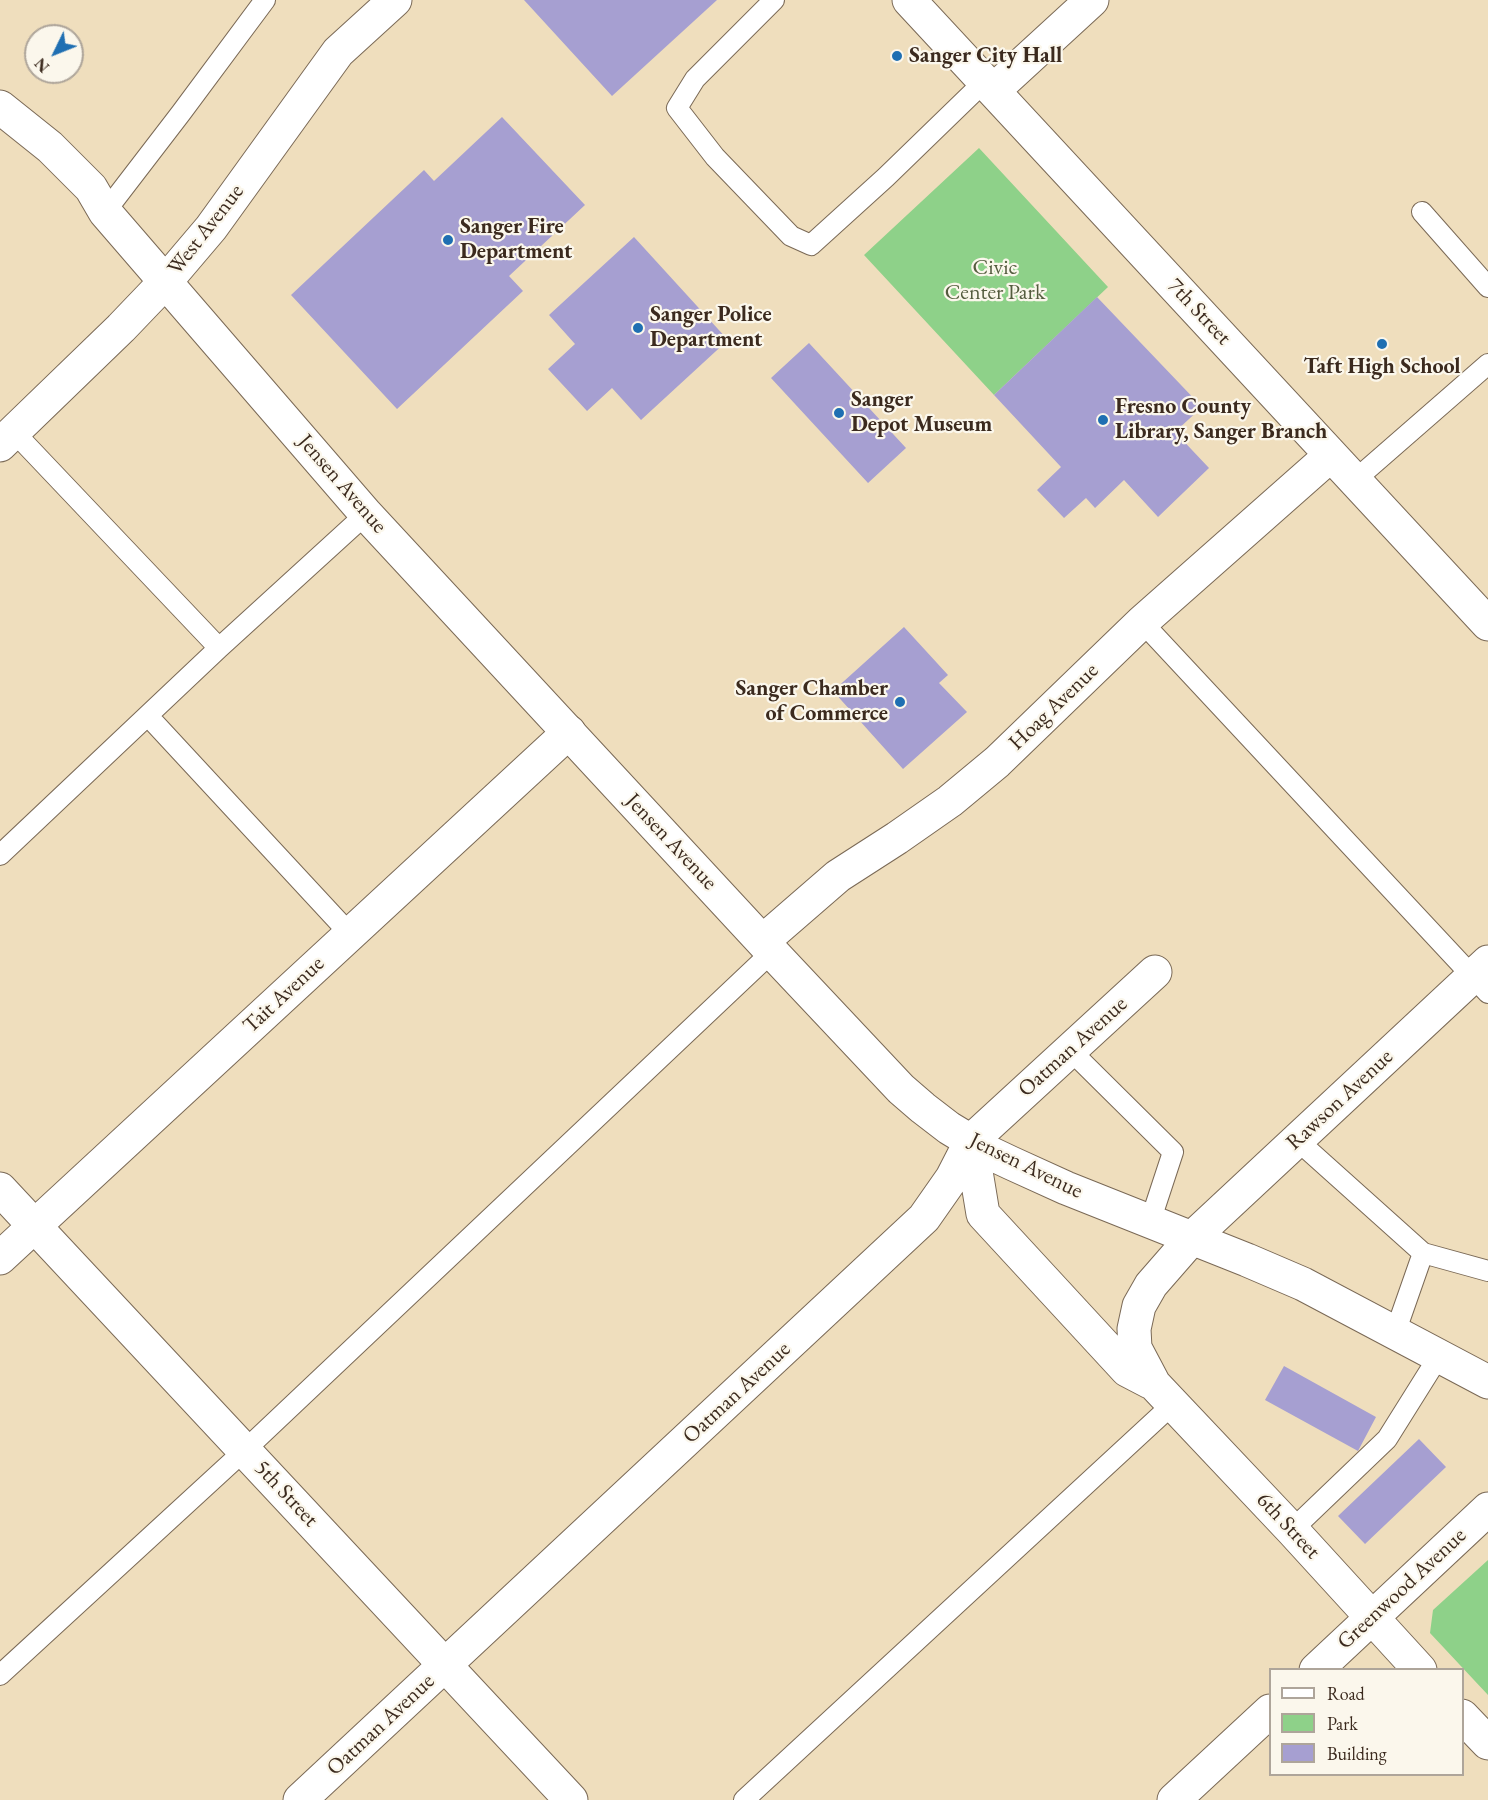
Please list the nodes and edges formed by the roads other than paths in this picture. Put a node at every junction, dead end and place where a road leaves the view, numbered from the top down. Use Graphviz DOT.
graph roads {
  1 [pos="265,0"];
  2 [pos="395,0"];
  3 [pos="774,0"];
  4 [pos="909,0"];
  5 [pos="1092,0"];
  6 [pos="989,86"];
  7 [pos="0,107"];
  8 [pos="105,212"];
  9 [pos="1422,212"];
  10 [pos="166,281"];
  11 [pos="1488,287"];
  12 [pos="1488,364"];
  13 [pos="7,438"];
  14 [pos="1331,455"];
  15 [pos="1354,480"];
  16 [pos="366,514"];
  17 [pos="1142,622"];
  18 [pos="1488,624"];
  19 [pos="219,648"];
  20 [pos="148,716"];
  21 [pos="569,732"];
  22 [pos="0,855"];
  23 [pos="350,934"];
  24 [pos="768,947"];
  25 [pos="1155,972"];
  26 [pos="1483,978"];
  27 [pos="1070,1050"];
  28 [pos="1297,1140"];
  29 [pos="971,1141"];
  30 [pos="0,1189"];
  31 [pos="1150,1221"];
  32 [pos="35,1226"];
  33 [pos="1192,1238"];
  34 [pos="1423,1253"];
  35 [pos="0,1258"];
  36 [pos="1488,1272"];
  37 [pos="1395,1333"];
  38 [pos="1438,1356"];
  39 [pos="1486,1375"];
  40 [pos="1164,1394"];
  41 [pos="245,1450"];
  42 [pos="1488,1509"];
  43 [pos="1292,1530"];
  44 [pos="1372,1618"];
  45 [pos="444,1666"];
  46 [pos="1318,1668"];
  47 [pos="1418,1668"];
  48 [pos="0,1675"];
  49 [pos="1269,1712"];
  50 [pos="1464,1718"];
  51 [pos="1488,1743"];
  52 [pos="300,1800"];
  53 [pos="571,1800"];
  54 [pos="744,1800"];
  55 [pos="1174,1800"];
  1 -- 8 [label="lane"];
  2 -- 10 [label="street, West Avenue"];
  3 -- 6 [label="lane"];
  4 -- 6 [label="street, 7th Street"];
  5 -- 6 [label="street"];
  6 -- 14 [label="street, 7th Street"];
  7 -- 8 [label="street, Jensen Avenue"];
  8 -- 10 [label="street, Jensen Avenue"];
  9 -- 11 [label="lane"];
  10 -- 13 [label="street, West Avenue"];
  10 -- 16 [label="street, Jensen Avenue"];
  12 -- 15 [label="lane"];
  13 -- 19 [label="lane"];
  14 -- 15 [label="street, 7th Street"];
  14 -- 17 [label="street, Hoag Avenue"];
  15 -- 18 [label="street, 7th Street"];
  16 -- 19 [label="lane"];
  16 -- 21 [label="street, Jensen Avenue"];
  17 -- 24 [label="street, Hoag Avenue"];
  17 -- 26 [label="lane"];
  19 -- 20 [label="lane"];
  20 -- 22 [label="lane"];
  20 -- 23 [label="lane"];
  21 -- 23 [label="street, Tait Avenue"];
  21 -- 24 [label="street, Jensen Avenue"];
  23 -- 32 [label="street, Tait Avenue"];
  24 -- 29 [label="street, Jensen Avenue"];
  24 -- 41 [label="lane"];
  25 -- 27 [label="street, Oatman Avenue"];
  26 -- 28 [label="street, Rawson Avenue"];
  27 -- 29 [label="street, Oatman Avenue"];
  27 -- 31 [label="lane"];
  28 -- 33 [label="street, Rawson Avenue"];
  28 -- 34 [label="lane"];
  29 -- 31 [label="street, Jensen Avenue"];
  29 -- 40 [label="street, 6th Street"];
  29 -- 45 [label="street, Oatman Avenue"];
  30 -- 32 [label="street, 5th Street"];
  31 -- 33 [label="street, Jensen Avenue"];
  32 -- 35 [label="street, Tait Avenue"];
  32 -- 41 [label="street, 5th Street"];
  33 -- 37 [label="street, Jensen Avenue"];
  33 -- 40 [label="street, 6th Street"];
  34 -- 36 [label="lane"];
  34 -- 37 [label="lane"];
  37 -- 38 [label="street, Jensen Avenue"];
  38 -- 39 [label="street, Jensen Avenue"];
  38 -- 43 [label="lane"];
  40 -- 43 [label="street, 6th Street"];
  40 -- 54 [label="lane"];
  41 -- 45 [label="street, 5th Street"];
  41 -- 48 [label="lane"];
  42 -- 44 [label="street, Greenwood Avenue"];
  43 -- 44 [label="street, 6th Street"];
  44 -- 46 [label="street, Greenwood Avenue"];
  44 -- 47 [label="street, 6th Street"];
  45 -- 52 [label="street, Oatman Avenue"];
  45 -- 53 [label="street, 5th Street"];
  49 -- 55 [label="street"];
  50 -- 51 [label="street"];
}
